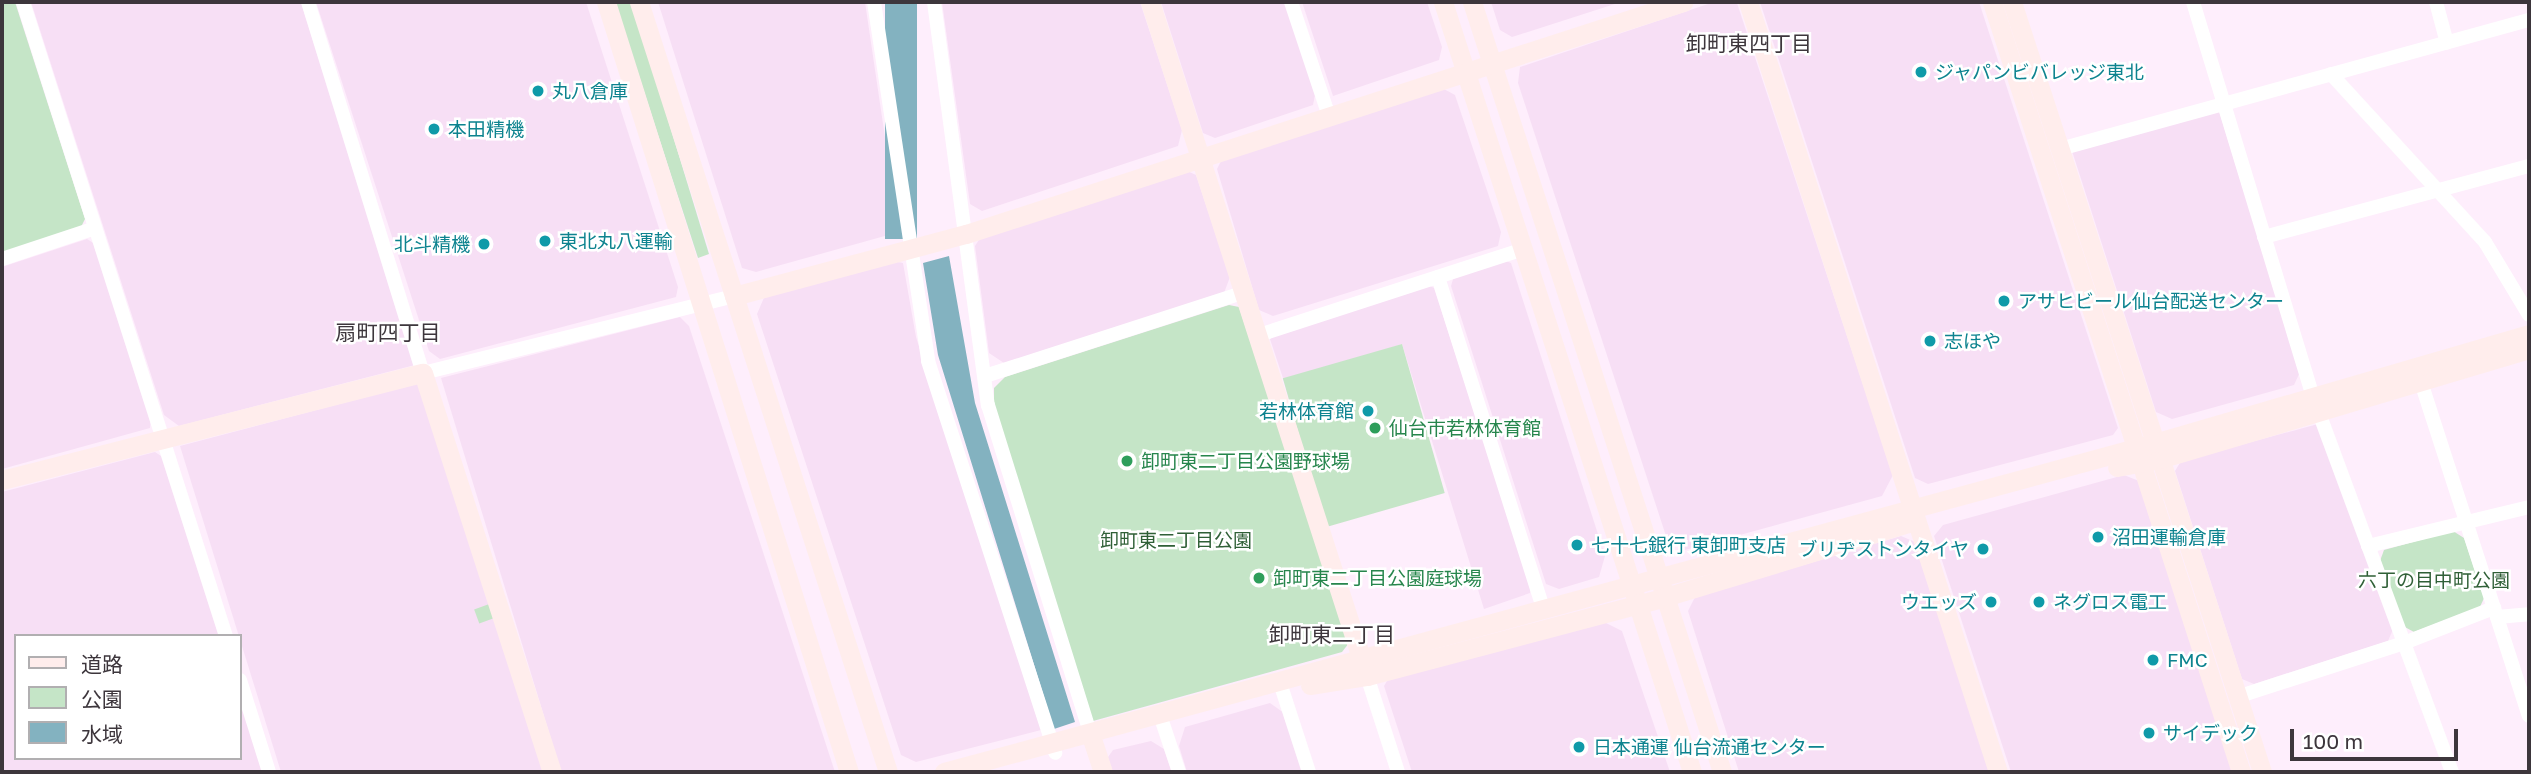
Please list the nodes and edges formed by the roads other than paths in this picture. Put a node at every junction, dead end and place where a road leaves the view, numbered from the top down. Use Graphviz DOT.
graph roads {
  1 [pos="23,2"];
  2 [pos="308,2"];
  3 [pos="606,2"];
  4 [pos="639,2"];
  5 [pos="874,2"];
  6 [pos="934,2"];
  7 [pos="1150,2"];
  8 [pos="1291,2"];
  9 [pos="1443,2"];
  10 [pos="1472,2"];
  11 [pos="1683,2"];
  12 [pos="1748,2"];
  13 [pos="1992,2"];
  14 [pos="2012,2"];
  15 [pos="2193,2"];
  16 [pos="2436,2"];
  17 [pos="2529,20"];
  18 [pos="2447,43"];
  19 [pos="1493,64"];
  20 [pos="1466,71"];
  21 [pos="2331,74"];
  22 [pos="2221,104"];
  23 [pos="1329,116"];
  24 [pos="2060,149"];
  25 [pos="1201,158"];
  26 [pos="2529,166"];
  27 [pos="2436,192"];
  28 [pos="95,228"];
  29 [pos="966,234"];
  30 [pos="2263,237"];
  31 [pos="910,249"];
  32 [pos="1523,249"];
  33 [pos="2,259"];
  34 [pos="1438,277"];
  35 [pos="1245,292"];
  36 [pos="734,296"];
  37 [pos="702,305"];
  38 [pos="2529,315"];
  39 [pos="2529,334"];
  40 [pos="1259,335"];
  41 [pos="2529,349"];
  42 [pos="423,373"];
  43 [pos="985,376"];
  44 [pos="2420,379"];
  45 [pos="2315,401"];
  46 [pos="162,439"];
  47 [pos="2148,452"];
  48 [pos="2,480"];
  49 [pos="2529,507"];
  50 [pos="1914,515"];
  51 [pos="2466,523"];
  52 [pos="2368,546"];
  53 [pos="1662,588"];
  54 [pos="1634,594"];
  55 [pos="1543,609"];
  56 [pos="2495,612"];
  57 [pos="2529,614"];
  58 [pos="225,634"];
  59 [pos="2404,643"];
  60 [pos="1364,668"];
  61 [pos="242,686"];
  62 [pos="1282,690"];
  63 [pos="2237,697"];
  64 [pos="2529,716"];
  65 [pos="1162,721"];
  66 [pos="1092,737"];
  67 [pos="1053,748"];
  68 [pos="269,772"];
  69 [pos="552,772"];
  70 [pos="849,772"];
  71 [pos="888,772"];
  72 [pos="944,772"];
  73 [pos="993,772"];
  74 [pos="1103,772"];
  75 [pos="1179,772"];
  76 [pos="1309,772"];
  77 [pos="1398,772"];
  78 [pos="1692,772"];
  79 [pos="1722,772"];
  80 [pos="1998,772"];
  81 [pos="2241,772"];
  82 [pos="2262,772"];
  83 [pos="2452,772"];
  1 -- 28 [label="street"];
  2 -- 42 [label="street"];
  3 -- 37 [label="street"];
  4 -- 36 [label="street"];
  5 -- 31 [label="street"];
  6 -- 29 [label="street"];
  7 -- 25 [label="street"];
  8 -- 23 [label="street"];
  9 -- 20 [label="street"];
  10 -- 19 [label="street"];
  11 -- 19 [label="street"];
  12 -- 50 [label="street"];
  13 -- 47 [label="street"];
  14 -- 24 [label="street"];
  15 -- 22 [label="street"];
  16 -- 18 [label="street"];
  17 -- 18 [label="street"];
  18 -- 21 [label="street"];
  19 -- 20 [label="street"];
  19 -- 53 [label="street"];
  20 -- 23 [label="street"];
  20 -- 32 [label="street"];
  21 -- 22 [label="street"];
  21 -- 27 [label="street"];
  22 -- 24 [label="street"];
  22 -- 30 [label="street"];
  23 -- 25 [label="street"];
  24 -- 47 [label="street"];
  25 -- 29 [label="street"];
  25 -- 35 [label="street"];
  26 -- 27 [label="street"];
  27 -- 30 [label="street"];
  27 -- 38 [label="street"];
  28 -- 33 [label="street"];
  28 -- 46 [label="street"];
  29 -- 31 [label="street"];
  29 -- 43 [label="street"];
  30 -- 45 [label="street"];
  31 -- 36 [label="street"];
  31 -- 67 [label="street"];
  32 -- 34 [label="street"];
  32 -- 54 [label="street"];
  34 -- 40 [label="street"];
  34 -- 55 [label="street"];
  35 -- 40 [label="street"];
  35 -- 43 [label="street"];
  36 -- 37 [label="street"];
  36 -- 71 [label="street"];
  37 -- 42 [label="street"];
  37 -- 70 [label="street"];
  39 -- 45 [label="street"];
  40 -- 60 [label="street"];
  41 -- 44 [label="street"];
  42 -- 46 [label="street"];
  42 -- 69 [label="street"];
  43 -- 66 [label="street"];
  44 -- 45 [label="street"];
  44 -- 51 [label="street"];
  45 -- 47 [label="street"];
  45 -- 52 [label="street"];
  46 -- 48 [label="street"];
  46 -- 58 [label="street"];
  47 -- 50 [label="street"];
  47 -- 63 [label="street"];
  47 -- 81 [label="street"];
  49 -- 51 [label="street"];
  50 -- 53 [label="street"];
  50 -- 80 [label="street"];
  51 -- 52 [label="street"];
  51 -- 56 [label="street"];
  52 -- 59 [label="street"];
  53 -- 54 [label="street"];
  53 -- 79 [label="street"];
  54 -- 55 [label="street"];
  54 -- 60 [label="street"];
  54 -- 78 [label="street"];
  55 -- 60 [label="street"];
  56 -- 57 [label="street"];
  56 -- 59 [label="street"];
  56 -- 64 [label="street"];
  59 -- 63 [label="street"];
  59 -- 83 [label="street"];
  60 -- 62 [label="street"];
  60 -- 66 [label="street"];
  60 -- 77 [label="street"];
  61 -- 68 [label="street"];
  62 -- 65 [label="street"];
  62 -- 76 [label="street"];
  63 -- 82 [label="street"];
  65 -- 66 [label="street"];
  65 -- 75 [label="street"];
  66 -- 67 [label="street"];
  66 -- 74 [label="street"];
  67 -- 72 [label="street"];
  67 -- 73 [label="street"];
}
